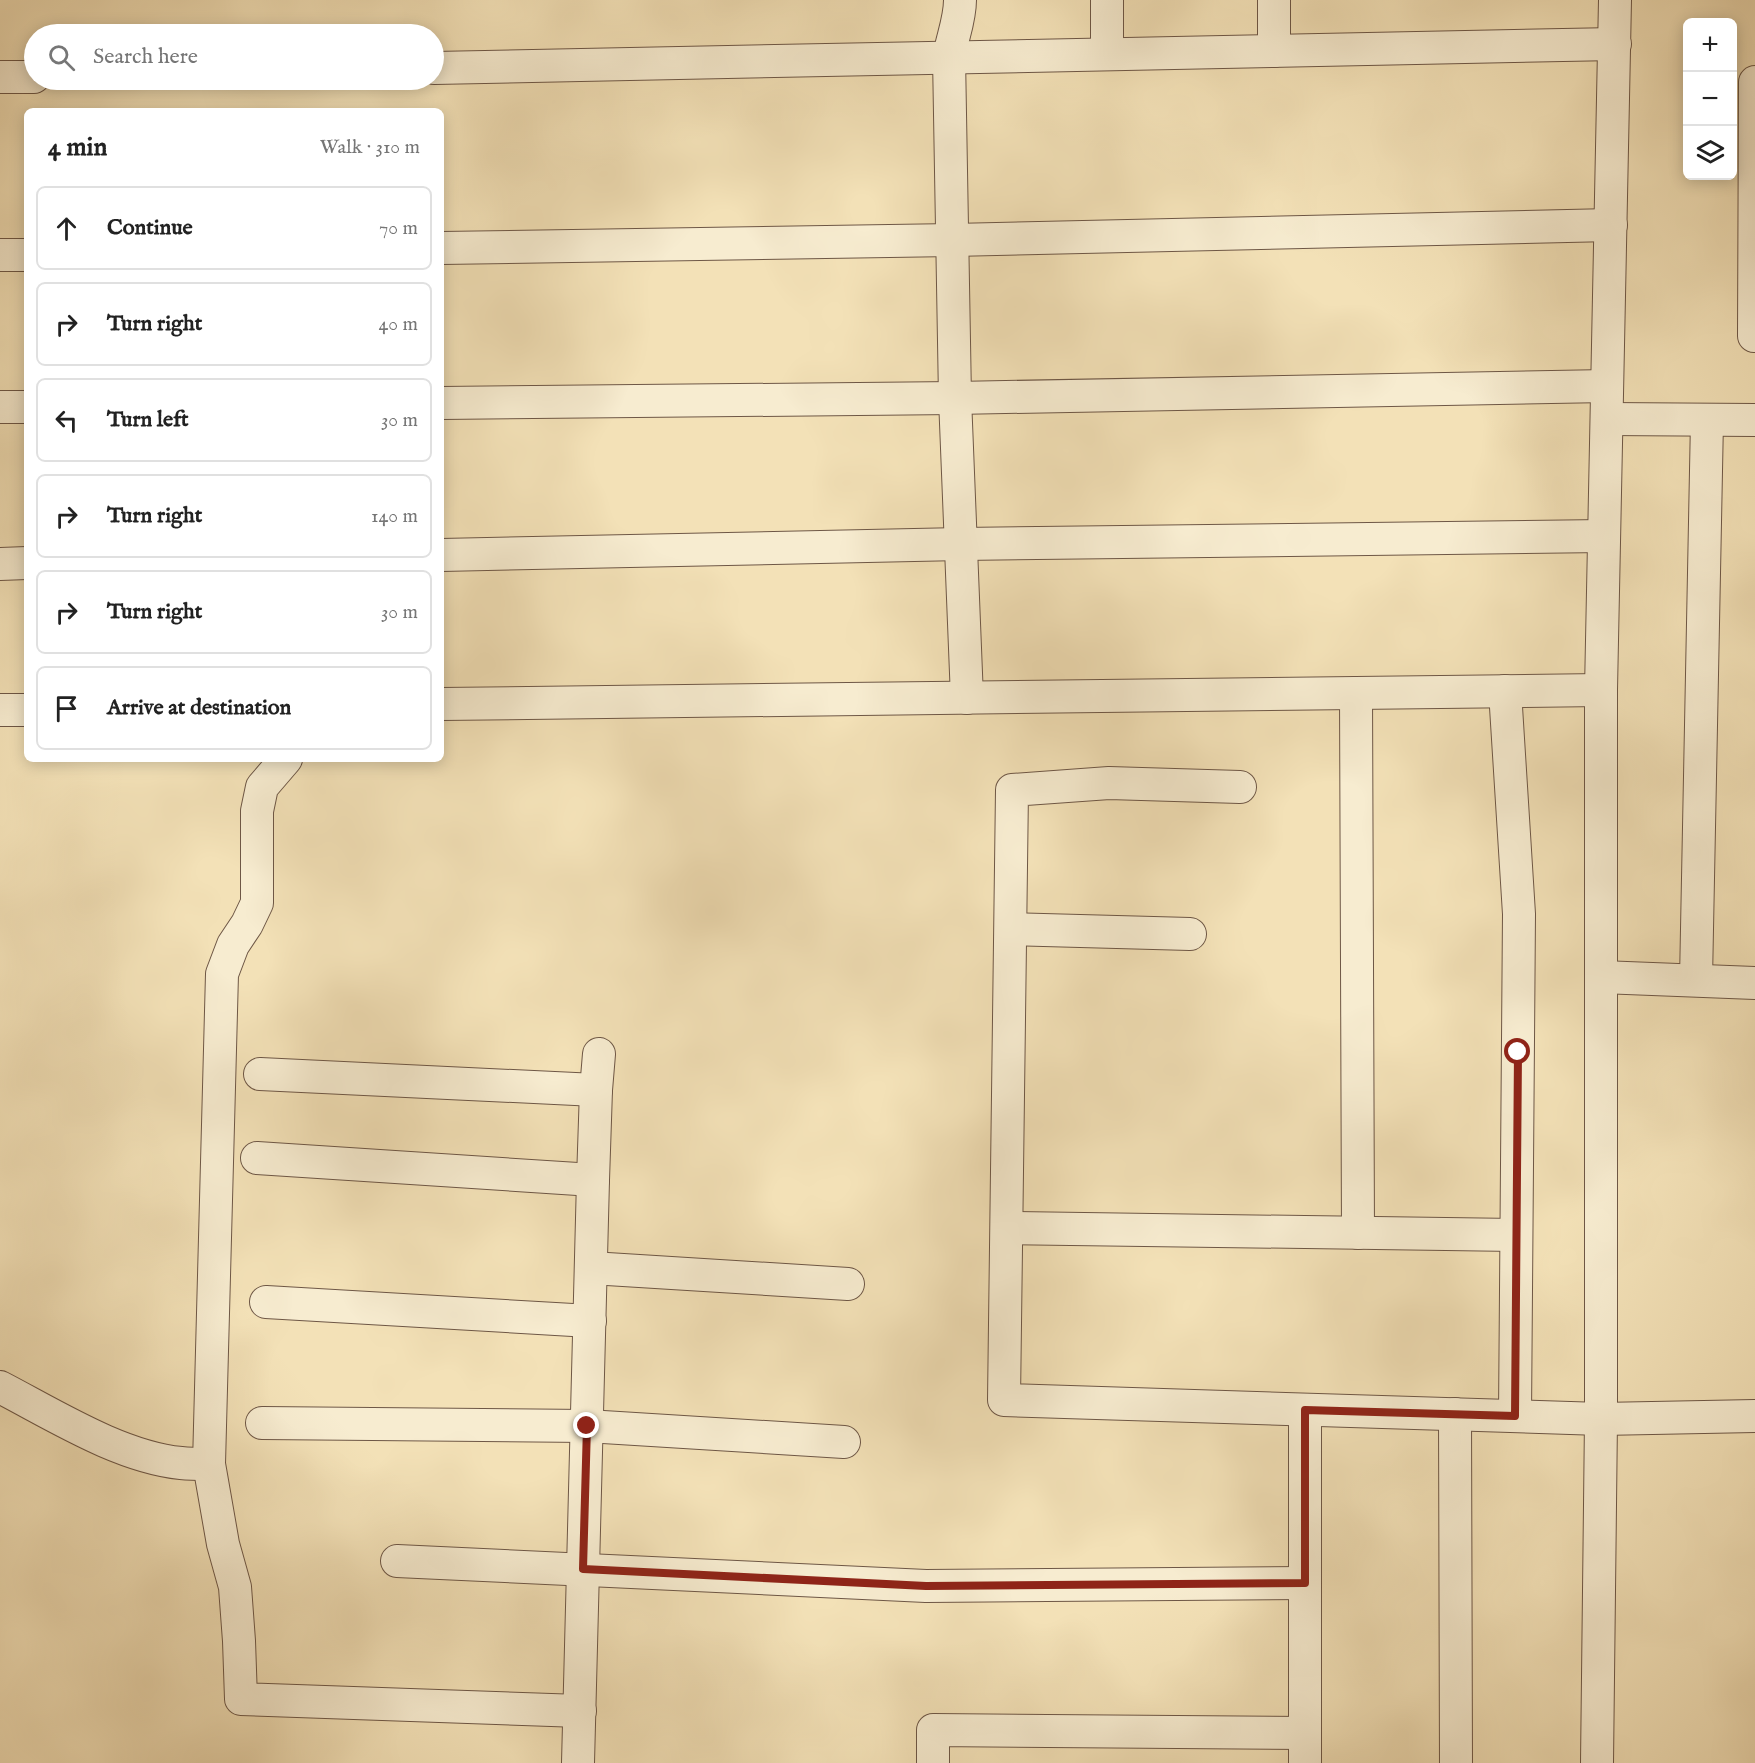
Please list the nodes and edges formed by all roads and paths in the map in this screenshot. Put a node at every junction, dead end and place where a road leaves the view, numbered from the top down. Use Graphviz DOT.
graph roads {
  1 [pos="960,0"];
  2 [pos="1107,0"];
  3 [pos="1274,0"];
  4 [pos="1615,0"];
  5 [pos="1615,44"];
  6 [pos="1274,51"];
  7 [pos="1107,54"];
  8 [pos="949,57"];
  9 [pos="444,68"];
  10 [pos="0,77"];
  11 [pos="24,77"];
  12 [pos="1755,82"];
  13 [pos="1611,225"];
  14 [pos="953,240"];
  15 [pos="444,248"];
  16 [pos="0,255"];
  17 [pos="24,255"];
  18 [pos="1754,336"];
  19 [pos="1607,386"];
  20 [pos="955,398"];
  21 [pos="444,403"];
  22 [pos="24,406"];
  23 [pos="0,407"];
  24 [pos="1607,419"];
  25 [pos="1707,420"];
  26 [pos="1755,420"];
  27 [pos="1604,536"];
  28 [pos="961,544"];
  29 [pos="444,555"];
  30 [pos="24,563"];
  31 [pos="0,564"];
  32 [pos="1601,690"];
  33 [pos="1506,691"];
  34 [pos="1356,693"];
  35 [pos="967,698"];
  36 [pos="444,704"];
  37 [pos="0,710"];
  38 [pos="24,710"];
  39 [pos="283,762"];
  40 [pos="1240,787"];
  41 [pos="1011,930"];
  42 [pos="1190,934"];
  43 [pos="1601,977"];
  44 [pos="1696,980"];
  45 [pos="1755,982"];
  46 [pos="599,1054"];
  47 [pos="260,1074"];
  48 [pos="596,1090"];
  49 [pos="257,1158"];
  50 [pos="593,1180"];
  51 [pos="1007,1228"];
  52 [pos="1358,1233"];
  53 [pos="1516,1236"];
  54 [pos="591,1268"];
  55 [pos="848,1284"];
  56 [pos="267,1302"];
  57 [pos="590,1321"];
  58 [pos="0,1387"];
  59 [pos="1305,1410"];
  60 [pos="1455,1414"];
  61 [pos="1515,1416"];
  62 [pos="1755,1416"];
  63 [pos="1601,1419"];
  64 [pos="261,1422"];
  65 [pos="587,1426"];
  66 [pos="844,1442"];
  67 [pos="209,1464"];
  68 [pos="397,1561"];
  69 [pos="583,1569"];
  70 [pos="1305,1583"];
  71 [pos="580,1711"];
  72 [pos="1305,1748"];
  73 [pos="578,1763"];
  74 [pos="933,1763"];
  75 [pos="1456,1763"];
  76 [pos="1597,1763"];
  1 -- 8 [label="street"];
  2 -- 7 [label="street"];
  3 -- 6 [label="street"];
  4 -- 5 [label="street"];
  5 -- 6 [label="street"];
  5 -- 13 [label="street"];
  6 -- 7 [label="street"];
  7 -- 8 [label="street"];
  8 -- 9 [label="street"];
  8 -- 14 [label="street"];
  10 -- 11 [label="street"];
  12 -- 18 [label="street"];
  13 -- 14 [label="street"];
  13 -- 19 [label="street"];
  14 -- 15 [label="street"];
  14 -- 20 [label="street"];
  16 -- 17 [label="street"];
  19 -- 20 [label="street"];
  19 -- 24 [label="street"];
  20 -- 21 [label="street"];
  20 -- 28 [label="street"];
  22 -- 23 [label="street"];
  24 -- 25 [label="street"];
  24 -- 27 [label="street"];
  25 -- 26 [label="street"];
  25 -- 44 [label="street"];
  27 -- 28 [label="street"];
  27 -- 32 [label="street"];
  28 -- 29 [label="street"];
  28 -- 35 [label="street"];
  30 -- 31 [label="street"];
  32 -- 33 [label="street"];
  32 -- 43 [label="street"];
  33 -- 34 [label="street"];
  33 -- 53 [label="street"];
  34 -- 35 [label="street"];
  34 -- 52 [label="street"];
  35 -- 36 [label="street"];
  37 -- 38 [label="street"];
  39 -- 67 [label="street"];
  40 -- 41 [label="street"];
  41 -- 42 [label="street"];
  41 -- 51 [label="street"];
  43 -- 44 [label="street"];
  43 -- 63 [label="street"];
  44 -- 45 [label="street"];
  46 -- 48 [label="street"];
  47 -- 48 [label="street"];
  48 -- 50 [label="street"];
  49 -- 50 [label="street"];
  50 -- 54 [label="street"];
  51 -- 52 [label="street"];
  51 -- 59 [label="street"];
  52 -- 53 [label="street"];
  53 -- 61 [label="street"];
  54 -- 55 [label="street"];
  54 -- 57 [label="street"];
  56 -- 57 [label="street"];
  57 -- 65 [label="street"];
  58 -- 67 [label="street"];
  59 -- 60 [label="street"];
  59 -- 70 [label="street"];
  60 -- 61 [label="street"];
  60 -- 75 [label="street"];
  61 -- 63 [label="street"];
  62 -- 63 [label="street"];
  63 -- 76 [label="street"];
  64 -- 65 [label="street"];
  65 -- 66 [label="street"];
  65 -- 69 [label="street"];
  67 -- 71 [label="street"];
  68 -- 69 [label="street"];
  69 -- 70 [label="street"];
  69 -- 71 [label="street"];
  70 -- 72 [label="street"];
  71 -- 73 [label="street"];
  72 -- 74 [label="street"];
}
